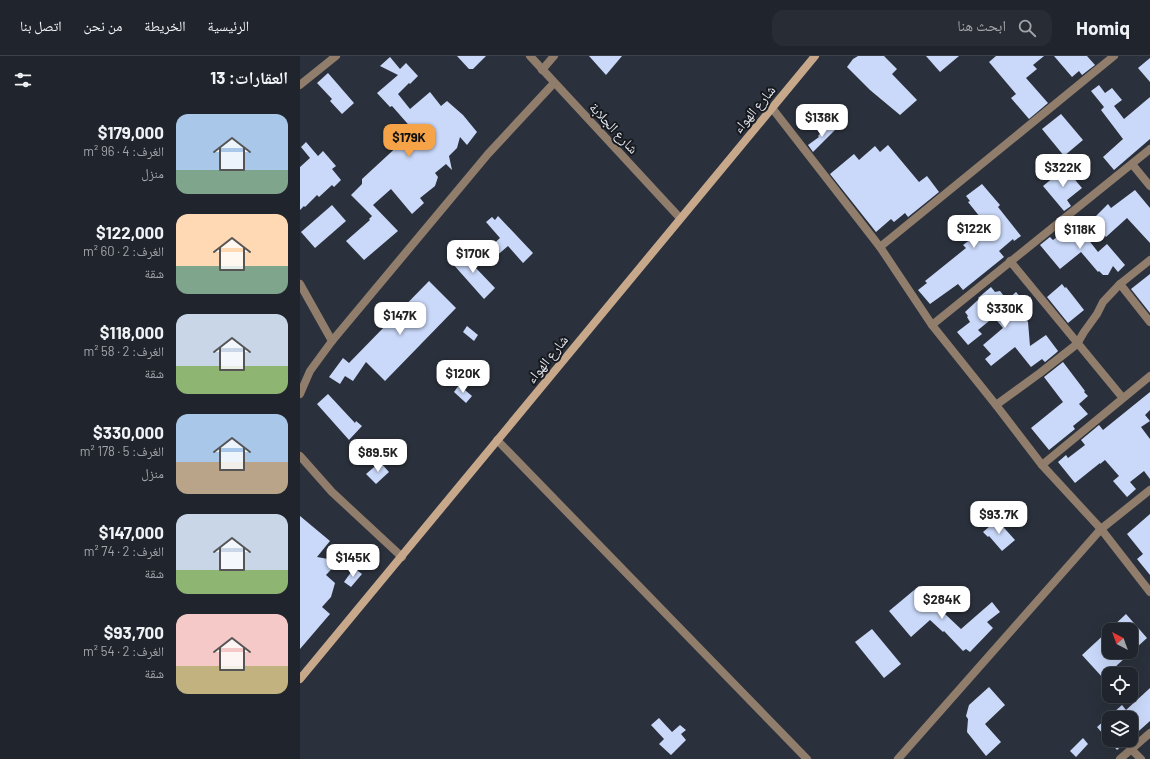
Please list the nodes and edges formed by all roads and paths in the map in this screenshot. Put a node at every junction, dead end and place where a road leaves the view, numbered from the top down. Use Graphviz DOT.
graph roads {
  1 [pos="336,56"];
  2 [pos="530,56"];
  3 [pos="554,56"];
  4 [pos="815,56"];
  5 [pos="1114,56"];
  6 [pos="542,70"];
  7 [pos="554,83"];
  8 [pos="300,85"];
  9 [pos="772,108"];
  10 [pos="1150,149"];
  11 [pos="1132,164"];
  12 [pos="1150,186"];
  13 [pos="680,218"];
  14 [pos="880,246"];
  15 [pos="1150,260"];
  16 [pos="1010,261"];
  17 [pos="300,284"];
  18 [pos="1120,284"];
  19 [pos="1150,322"];
  20 [pos="932,326"];
  21 [pos="332,341"];
  22 [pos="1077,344"];
  23 [pos="1150,376"];
  24 [pos="300,394"];
  25 [pos="1122,397"];
  26 [pos="996,405"];
  27 [pos="497,440"];
  28 [pos="300,456"];
  29 [pos="1042,465"];
  30 [pos="1150,490"];
  31 [pos="1101,529"];
  32 [pos="402,557"];
  33 [pos="1150,592"];
  34 [pos="300,679"];
  35 [pos="1150,733"];
  36 [pos="1131,749"];
  37 [pos="807,759"];
  38 [pos="898,759"];
  39 [pos="1120,759"];
  40 [pos="1141,759"];
  1 -- 8 [label="street"];
  2 -- 6 [label="street, شارع الجلابة"];
  3 -- 6 [label="street"];
  4 -- 9 [label="street, شارع الهواء"];
  5 -- 14 [label="street"];
  6 -- 7 [label="street, شارع الجلابة"];
  7 -- 13 [label="street, شارع الجلابة"];
  7 -- 21 [label="street"];
  9 -- 13 [label="street, شارع الهواء"];
  9 -- 14 [label="street"];
  10 -- 11 [label="street"];
  11 -- 12 [label="street"];
  11 -- 16 [label="street"];
  13 -- 27 [label="street, شارع الهواء"];
  14 -- 20 [label="street"];
  15 -- 18 [label="street"];
  16 -- 20 [label="street"];
  16 -- 22 [label="street"];
  17 -- 21 [label="street"];
  18 -- 19 [label="street"];
  18 -- 22 [label="street"];
  20 -- 26 [label="street"];
  21 -- 24 [label="street"];
  22 -- 25 [label="street"];
  22 -- 26 [label="street"];
  23 -- 25 [label="street"];
  25 -- 29 [label="street"];
  26 -- 29 [label="street"];
  27 -- 32 [label="street, شارع الهواء"];
  27 -- 37 [label="street"];
  28 -- 32 [label="street"];
  29 -- 31 [label="street"];
  30 -- 31 [label="street"];
  31 -- 33 [label="street"];
  31 -- 38 [label="street"];
  32 -- 34 [label="street, شارع الهواء"];
  35 -- 36 [label="street"];
  36 -- 39 [label="street"];
  36 -- 40 [label="street"];
}
